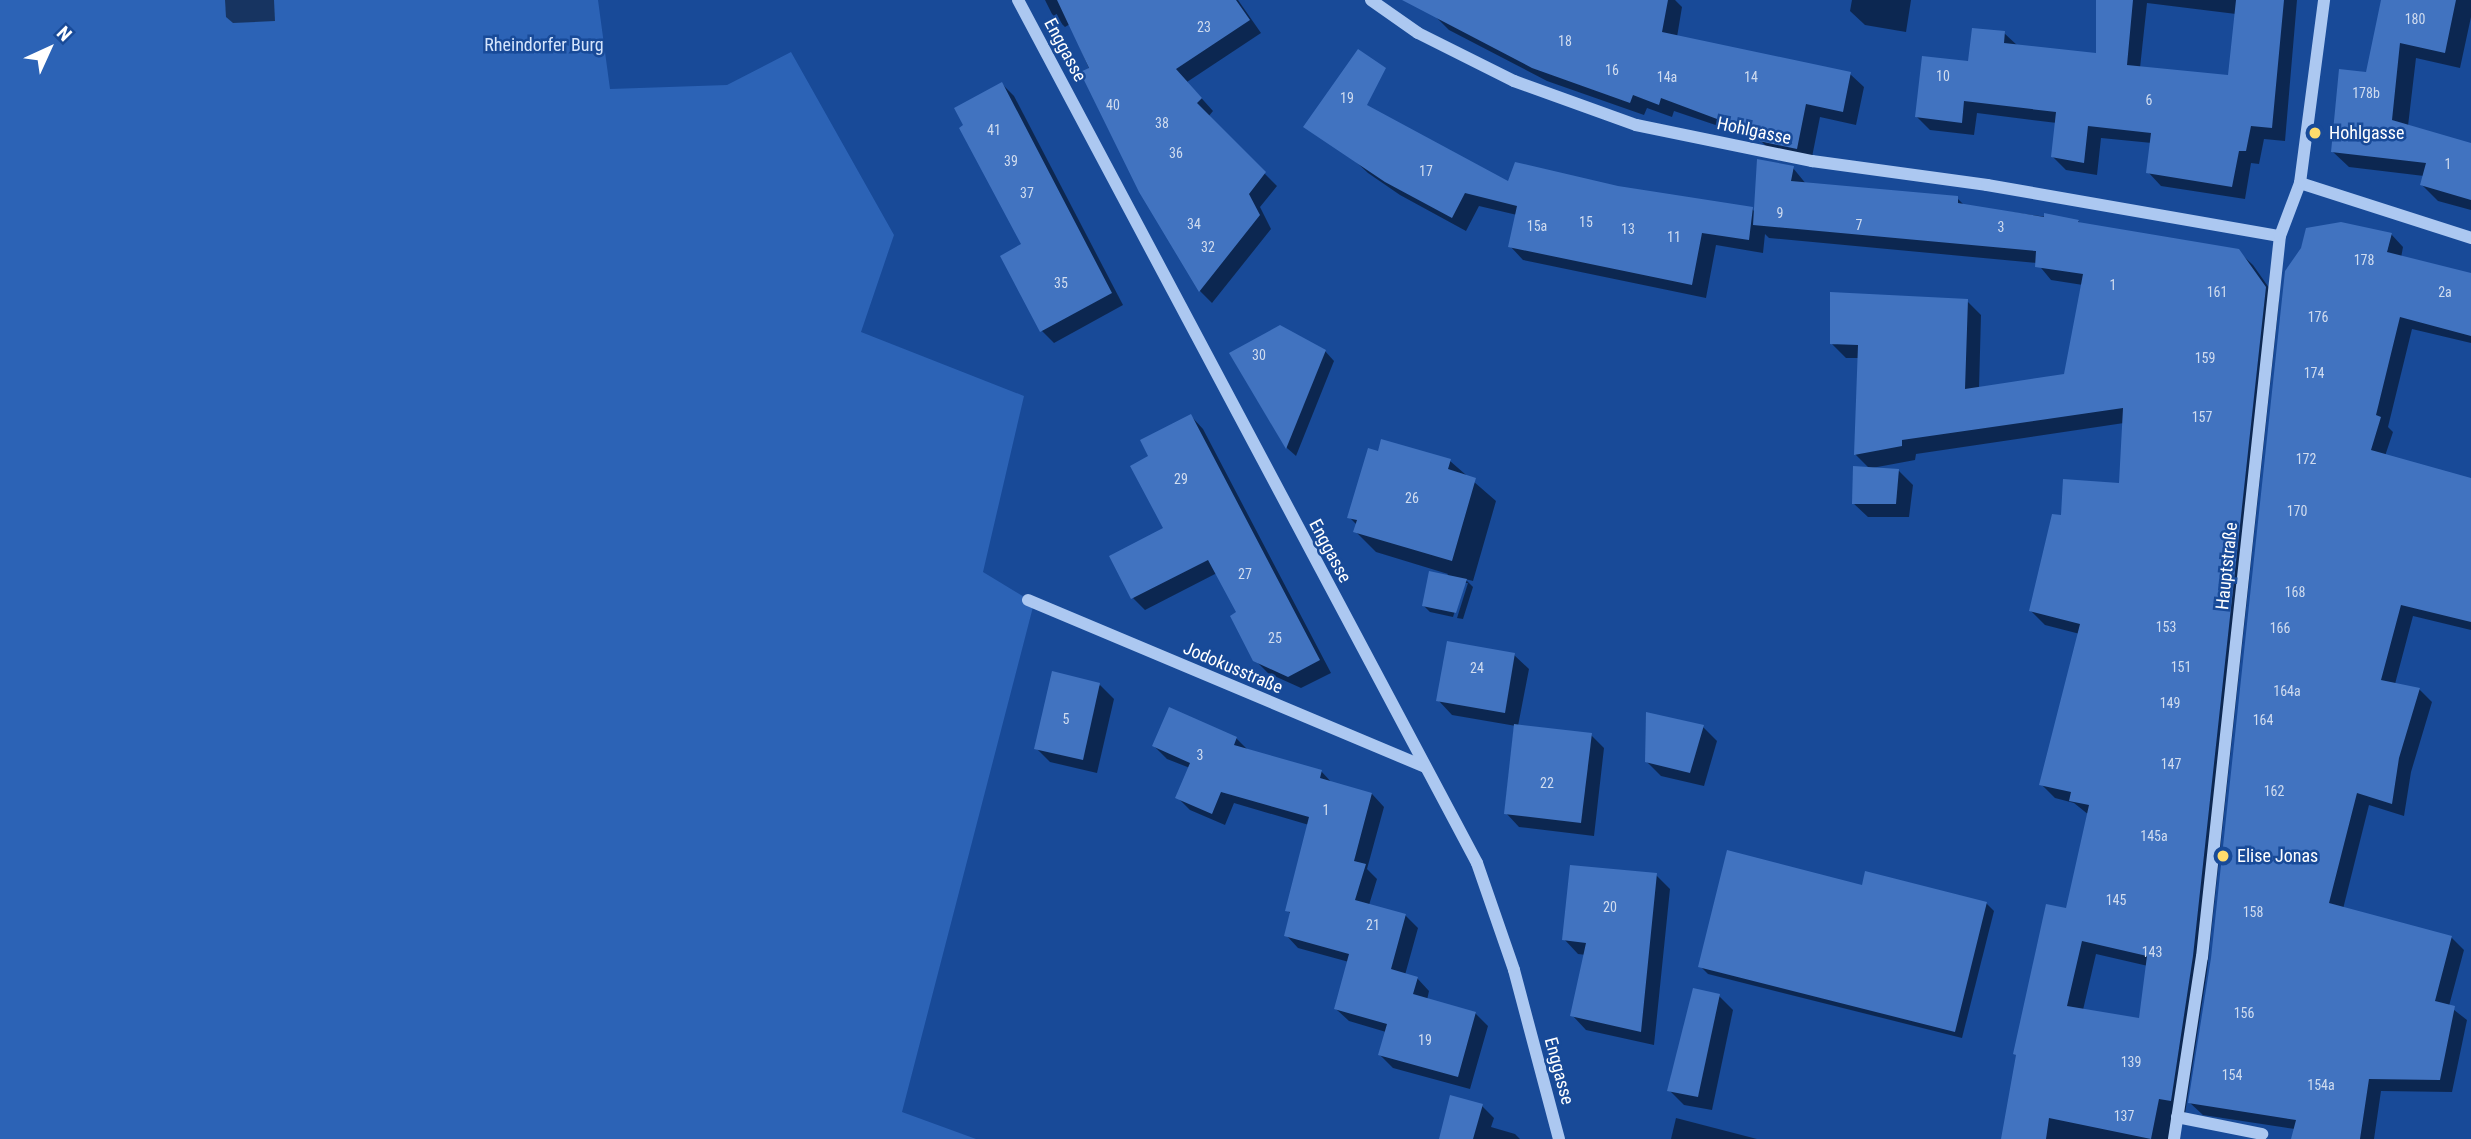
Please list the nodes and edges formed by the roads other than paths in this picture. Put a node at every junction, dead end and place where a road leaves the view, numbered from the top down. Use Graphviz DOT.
graph roads {
  1 [pos="1018,0"];
  2 [pos="1371,0"];
  3 [pos="2324,0"];
  4 [pos="2300,183"];
  5 [pos="2280,236"];
  6 [pos="2471,238"];
  7 [pos="1028,600"];
  8 [pos="1425,767"];
  9 [pos="2177,1117"];
  10 [pos="2262,1134"];
  11 [pos="1559,1139"];
  12 [pos="2174,1139"];
  1 -- 8 [label="street, Enggasse"];
  2 -- 5 [label="street, Hohlgasse"];
  3 -- 4 [label="street, Hauptstraße"];
  4 -- 5 [label="street, Hauptstraße"];
  4 -- 6 [label="street"];
  5 -- 9 [label="street, Hauptstraße"];
  7 -- 8 [label="street, Jodokusstraße"];
  8 -- 11 [label="street, Enggasse"];
  9 -- 10 [label="street"];
  9 -- 12 [label="street, Hauptstraße"];
}
